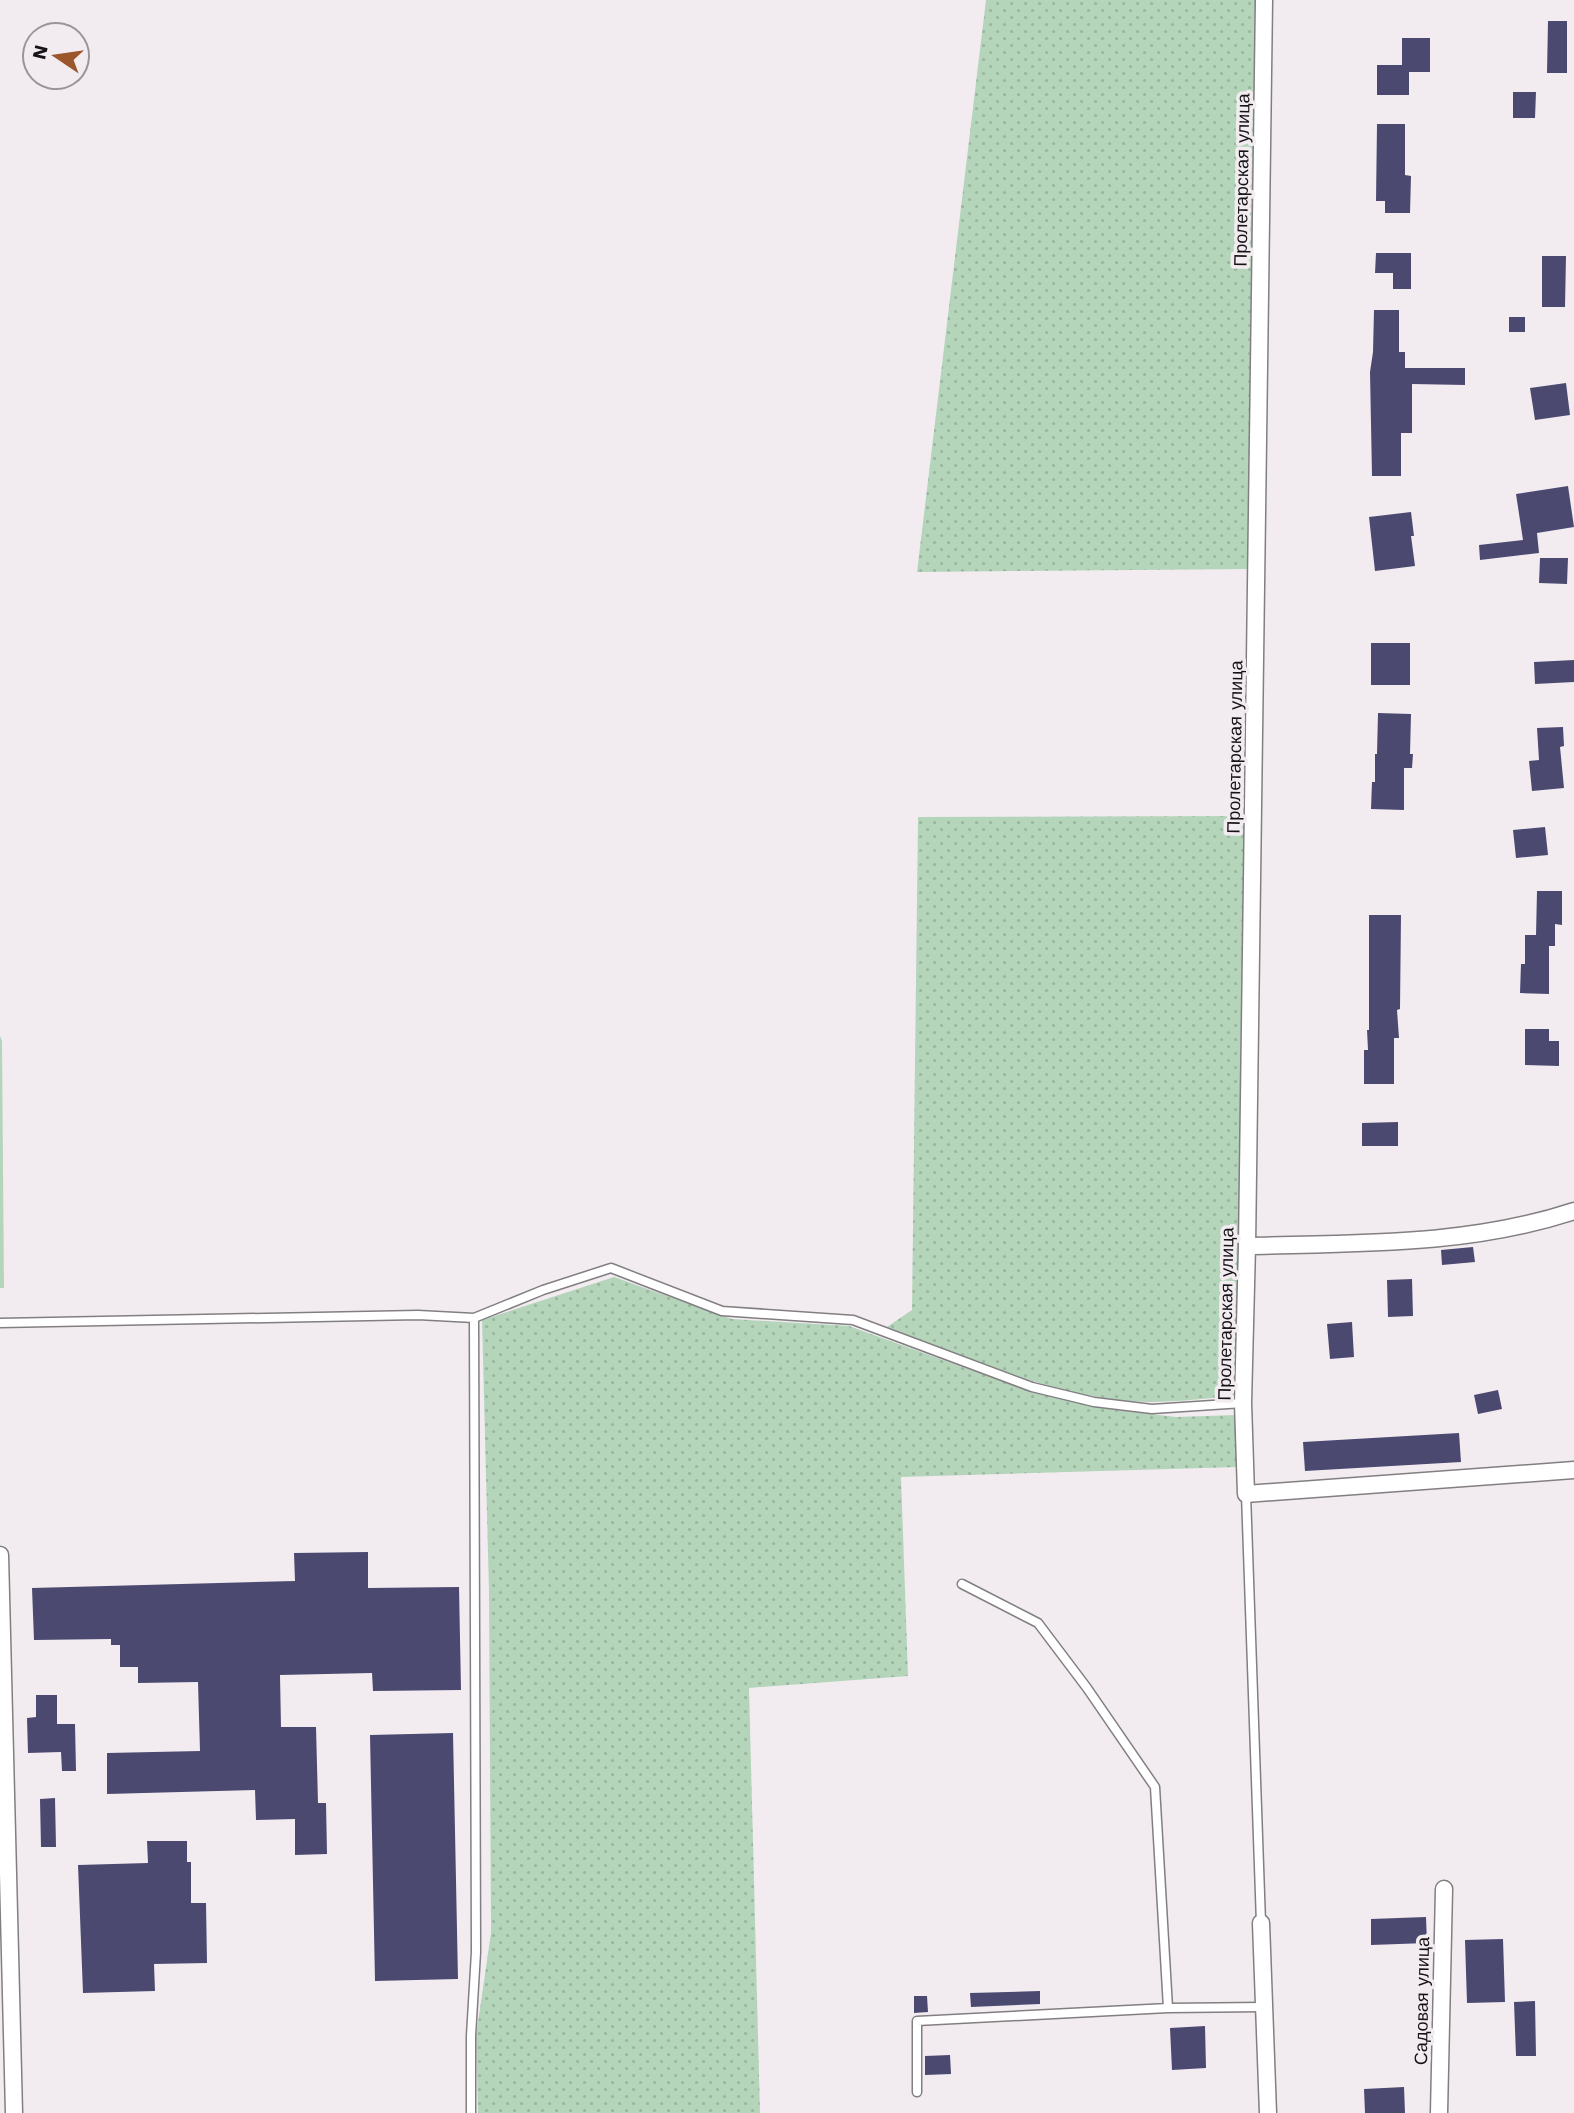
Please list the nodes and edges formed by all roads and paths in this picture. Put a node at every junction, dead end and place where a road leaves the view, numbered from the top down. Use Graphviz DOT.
graph roads {
  1 [pos="1264,0"];
  2 [pos="1574,1211"];
  3 [pos="1248,1246"];
  4 [pos="474,1318"];
  5 [pos="0,1323"];
  6 [pos="1243,1403"];
  7 [pos="1574,1470"];
  8 [pos="1246,1494"];
  9 [pos="0,1555"];
  10 [pos="962,1584"];
  11 [pos="1444,1889"];
  12 [pos="1261,1923"];
  13 [pos="1264,2007"];
  14 [pos="1168,2008"];
  15 [pos="917,2092"];
  16 [pos="14,2113"];
  17 [pos="471,2113"];
  18 [pos="1268,2113"];
  19 [pos="1439,2113"];
  1 -- 3 [label="street, Пролетарская улица"];
  2 -- 3 [label="street"];
  3 -- 6 [label="street, Пролетарская улица"];
  4 -- 5 [label="lane"];
  4 -- 6 [label="lane"];
  4 -- 17 [label="lane"];
  6 -- 8 [label="street, Пролетарская улица"];
  7 -- 8 [label="street"];
  8 -- 12 [label="lane"];
  9 -- 16 [label="street"];
  10 -- 14 [label="lane"];
  11 -- 19 [label="street, Садовая улица"];
  12 -- 13 [label="street"];
  13 -- 14 [label="lane"];
  13 -- 18 [label="street"];
  14 -- 15 [label="lane"];
}
